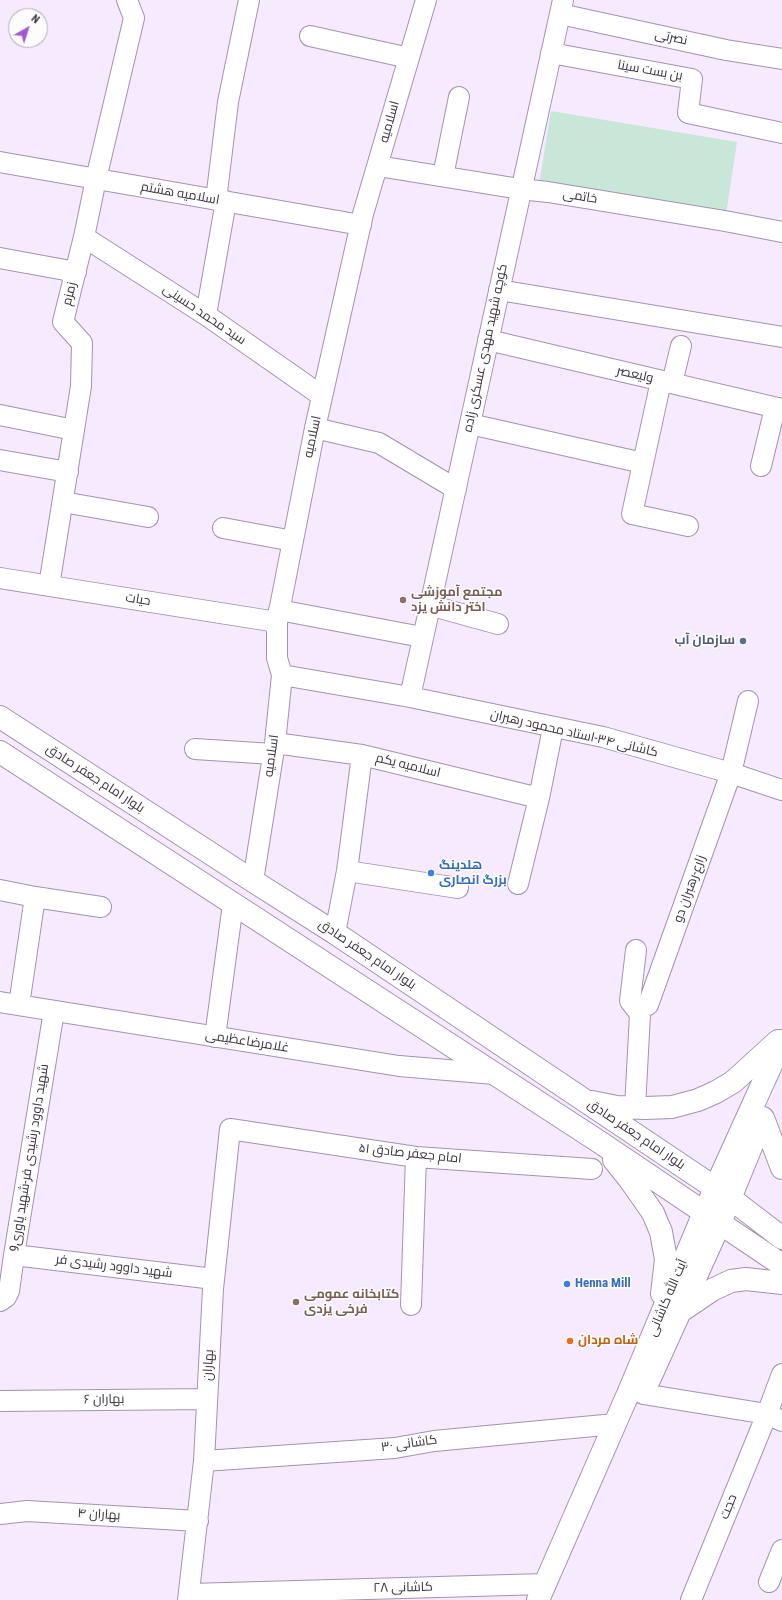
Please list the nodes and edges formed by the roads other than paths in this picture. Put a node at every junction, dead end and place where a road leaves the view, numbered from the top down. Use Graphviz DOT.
graph roads {
  1 [pos="127,0"];
  2 [pos="249,0"];
  3 [pos="426,0"];
  4 [pos="561,7"];
  5 [pos="310,36"];
  6 [pos="551,53"];
  7 [pos="409,58"];
  8 [pos="782,58"];
  9 [pos="459,97"];
  10 [pos="782,133"];
  11 [pos="0,162"];
  12 [pos="378,166"];
  13 [pos="443,176"];
  14 [pos="96,179"];
  15 [pos="520,189"];
  16 [pos="221,201"];
  17 [pos="361,225"];
  18 [pos="782,232"];
  19 [pos="84,237"];
  20 [pos="0,258"];
  21 [pos="76,272"];
  22 [pos="499,290"];
  23 [pos="206,315"];
  24 [pos="782,336"];
  25 [pos="488,340"];
  26 [pos="681,346"];
  27 [pos="666,382"];
  28 [pos="322,396"];
  29 [pos="778,408"];
  30 [pos="0,415"];
  31 [pos="470,424"];
  32 [pos="315,428"];
  33 [pos="74,430"];
  34 [pos="0,460"];
  35 [pos="643,463"];
  36 [pos="761,466"];
  37 [pos="68,472"];
  38 [pos="456,489"];
  39 [pos="63,502"];
  40 [pos="148,517"];
  41 [pos="688,526"];
  42 [pos="223,528"];
  43 [pos="293,541"];
  44 [pos="0,578"];
  45 [pos="49,586"];
  46 [pos="429,606"];
  47 [pos="278,616"];
  48 [pos="498,624"];
  49 [pos="422,637"];
  50 [pos="282,675"];
  51 [pos="410,697"];
  52 [pos="748,701"];
  53 [pos="0,716"];
  54 [pos="553,728"];
  55 [pos="274,748"];
  56 [pos="195,749"];
  57 [pos="0,752"];
  58 [pos="362,755"];
  59 [pos="65,759"];
  60 [pos="731,773"];
  61 [pos="93,777"];
  62 [pos="44,781"];
  63 [pos="782,790"];
  64 [pos="539,798"];
  65 [pos="84,807"];
  66 [pos="347,871"];
  67 [pos="252,882"];
  68 [pos="518,884"];
  69 [pos="458,888"];
  70 [pos="0,890"];
  71 [pos="35,897"];
  72 [pos="233,904"];
  73 [pos="101,907"];
  74 [pos="335,933"];
  75 [pos="636,950"];
  76 [pos="9,1004"];
  77 [pos="648,1005"];
  78 [pos="54,1011"];
  79 [pos="215,1037"];
  80 [pos="782,1037"];
  81 [pos="782,1041"];
  82 [pos="782,1073"];
  83 [pos="495,1074"];
  84 [pos="583,1100"];
  85 [pos="635,1108"];
  86 [pos="763,1118"];
  87 [pos="230,1129"];
  88 [pos="601,1143"];
  89 [pos="416,1157"];
  90 [pos="782,1168"];
  91 [pos="592,1169"];
  92 [pos="723,1194"];
  93 [pos="712,1218"];
  94 [pos="782,1238"];
  95 [pos="14,1255"];
  96 [pos="782,1265"];
  97 [pos="214,1279"];
  98 [pos="782,1283"];
  99 [pos="0,1301"];
  100 [pos="410,1305"];
  101 [pos="681,1311"];
  102 [pos="659,1317"];
  103 [pos="782,1374"];
  104 [pos="642,1394"];
  105 [pos="207,1399"];
  106 [pos="0,1401"];
  107 [pos="775,1417"];
  108 [pos="615,1424"];
  109 [pos="204,1461"];
  110 [pos="0,1514"];
  111 [pos="198,1521"];
  112 [pos="782,1550"];
  113 [pos="769,1582"];
  114 [pos="545,1595"];
  115 [pos="189,1597"];
  116 [pos="691,1600"];
  1 -- 14 [label="street, زمزم"];
  2 -- 16 [label="street"];
  3 -- 7 [label="street, اسلامیه"];
  4 -- 6 [label="street, کوچه شهید مهدی عسکری زاده"];
  4 -- 8 [label="street, نصرتی"];
  5 -- 7 [label="street"];
  6 -- 10 [label="street, بن بست سینا"];
  6 -- 15 [label="street, کوچه شهید مهدی عسکری زاده"];
  7 -- 12 [label="street, اسلامیه"];
  9 -- 13 [label="street"];
  11 -- 14 [label="street, اسلامیه هشتم"];
  12 -- 13 [label="street, خاتمی"];
  12 -- 17 [label="street, اسلامیه"];
  13 -- 15 [label="street, خاتمی"];
  14 -- 16 [label="street, اسلامیه هشتم"];
  14 -- 19 [label="street, زمزم"];
  15 -- 18 [label="street, خاتمی"];
  15 -- 22 [label="street, کوچه شهید مهدی عسکری زاده"];
  16 -- 17 [label="street, اسلامیه هشتم"];
  16 -- 23 [label="street"];
  17 -- 28 [label="street, اسلامیه"];
  19 -- 21 [label="street, زمزم"];
  19 -- 23 [label="street, سید محمد حسینی"];
  20 -- 21 [label="street"];
  21 -- 33 [label="street, زمزم"];
  22 -- 24 [label="street"];
  22 -- 25 [label="street, کوچه شهید مهدی عسکری زاده"];
  23 -- 28 [label="street, سید محمد حسینی"];
  25 -- 27 [label="street, ولیعصر"];
  25 -- 31 [label="street, کوچه شهید مهدی عسکری زاده"];
  26 -- 27 [label="street"];
  27 -- 29 [label="street, ولیعصر"];
  27 -- 35 [label="street"];
  28 -- 32 [label="street, اسلامیه"];
  29 -- 36 [label="street"];
  30 -- 33 [label="street"];
  31 -- 35 [label="street"];
  31 -- 38 [label="street, کوچه شهید مهدی عسکری زاده"];
  32 -- 38 [label="street"];
  32 -- 43 [label="street, اسلامیه"];
  33 -- 37 [label="street, زمزم"];
  34 -- 37 [label="street"];
  35 -- 41 [label="street"];
  37 -- 39 [label="street, زمزم"];
  38 -- 46 [label="street, کوچه شهید مهدی عسکری زاده"];
  39 -- 40 [label="street"];
  39 -- 45 [label="street, زمزم"];
  42 -- 43 [label="street"];
  43 -- 47 [label="street, اسلامیه"];
  44 -- 45 [label="street, حیات"];
  45 -- 47 [label="street, حیات"];
  46 -- 48 [label="street"];
  46 -- 49 [label="street, کوچه شهید مهدی عسکری زاده"];
  47 -- 49 [label="street, حیات"];
  47 -- 50 [label="street, اسلامیه"];
  49 -- 51 [label="street, کوچه شهید مهدی عسکری زاده"];
  50 -- 51 [label="street, کاشانی ۳۴-استاد محمود رهبران"];
  50 -- 55 [label="street, اسلامیه"];
  51 -- 54 [label="street, کاشانی ۳۴-استاد محمود رهبران"];
  52 -- 60 [label="street, زارع-رهبران دو"];
  53 -- 59 [label="main road, بلوار امام جعفر صادق"];
  54 -- 60 [label="street, کاشانی ۳۴-استاد محمود رهبران"];
  54 -- 64 [label="street"];
  55 -- 56 [label="street, اسلامیه یکم"];
  55 -- 58 [label="street, اسلامیه یکم"];
  55 -- 67 [label="street, اسلامیه"];
  57 -- 62 [label="main road, بلوار امام جعفر صادق"];
  58 -- 64 [label="street, اسلامیه یکم"];
  58 -- 66 [label="street"];
  59 -- 61 [label="main road, بلوار امام جعفر صادق"];
  59 -- 62 [label="main road"];
  60 -- 63 [label="street, کاشانی ۳۴-استاد محمود رهبران"];
  60 -- 77 [label="street, زارع-رهبران دو"];
  61 -- 65 [label="main road"];
  61 -- 67 [label="main road, بلوار امام جعفر صادق"];
  62 -- 65 [label="main road, بلوار امام جعفر صادق"];
  64 -- 68 [label="street"];
  65 -- 72 [label="main road, بلوار امام جعفر صادق"];
  66 -- 69 [label="street"];
  66 -- 74 [label="street"];
  67 -- 74 [label="main road, بلوار امام جعفر صادق"];
  70 -- 71 [label="street"];
  71 -- 73 [label="street"];
  71 -- 76 [label="street"];
  72 -- 79 [label="street"];
  72 -- 83 [label="main road, بلوار امام جعفر صادق"];
  74 -- 84 [label="main road, بلوار امام جعفر صادق"];
  75 -- 85 [label="street"];
  76 -- 78 [label="street, غلامرضاعظیمی"];
  78 -- 79 [label="street, غلامرضاعظیمی"];
  78 -- 95 [label="street, شهید داوود رشیدی فر-شهید یاوری9"];
  79 -- 83 [label="street, غلامرضاعظیمی"];
  80 -- 85 [label="main road"];
  81 -- 92 [label="main road, آیت الله کاشانی"];
  82 -- 86 [label="main road, آیت الله کاشانی"];
  83 -- 88 [label="main road, بلوار امام جعفر صادق"];
  84 -- 85 [label="main road"];
  84 -- 92 [label="main road, بلوار امام جعفر صادق"];
  86 -- 90 [label="main road"];
  86 -- 92 [label="main road, آیت الله کاشانی"];
  87 -- 89 [label="street, امام جعفر صادق ۵۱"];
  87 -- 97 [label="street, بهاران"];
  88 -- 93 [label="main road, بلوار امام جعفر صادق"];
  88 -- 102 [label="main road"];
  89 -- 91 [label="street, امام جعفر صادق ۵۱"];
  89 -- 100 [label="street"];
  92 -- 93 [label="main road, آیت الله کاشانی"];
  92 -- 94 [label="main road, بلوار امام جعفر صادق"];
  93 -- 96 [label="main road, بلوار امام جعفر صادق"];
  93 -- 101 [label="main road, آیت الله کاشانی"];
  93 -- 102 [label="main road, آیت الله کاشانی"];
  95 -- 97 [label="street, شهید داوود رشیدی فر"];
  95 -- 99 [label="street, شهید داوود رشیدی فر-شهید یاوری9"];
  97 -- 105 [label="street, بهاران"];
  98 -- 101 [label="main road"];
  101 -- 104 [label="main road, آیت الله کاشانی"];
  102 -- 108 [label="main road, آیت الله کاشانی"];
  103 -- 107 [label="street, حجت"];
  104 -- 107 [label="street"];
  104 -- 114 [label="main road, آیت الله کاشانی"];
  105 -- 106 [label="street, بهاران ۶"];
  105 -- 109 [label="street, بهاران"];
  107 -- 116 [label="street, حجت"];
  108 -- 109 [label="street, کاشانی ۳۰"];
  108 -- 114 [label="main road, آیت الله کاشانی"];
  109 -- 111 [label="street, بهاران"];
  110 -- 111 [label="street, بهاران ۴"];
  111 -- 115 [label="street, بهاران"];
  112 -- 113 [label="street"];
  114 -- 115 [label="street, کاشانی ۲۸"];
}
